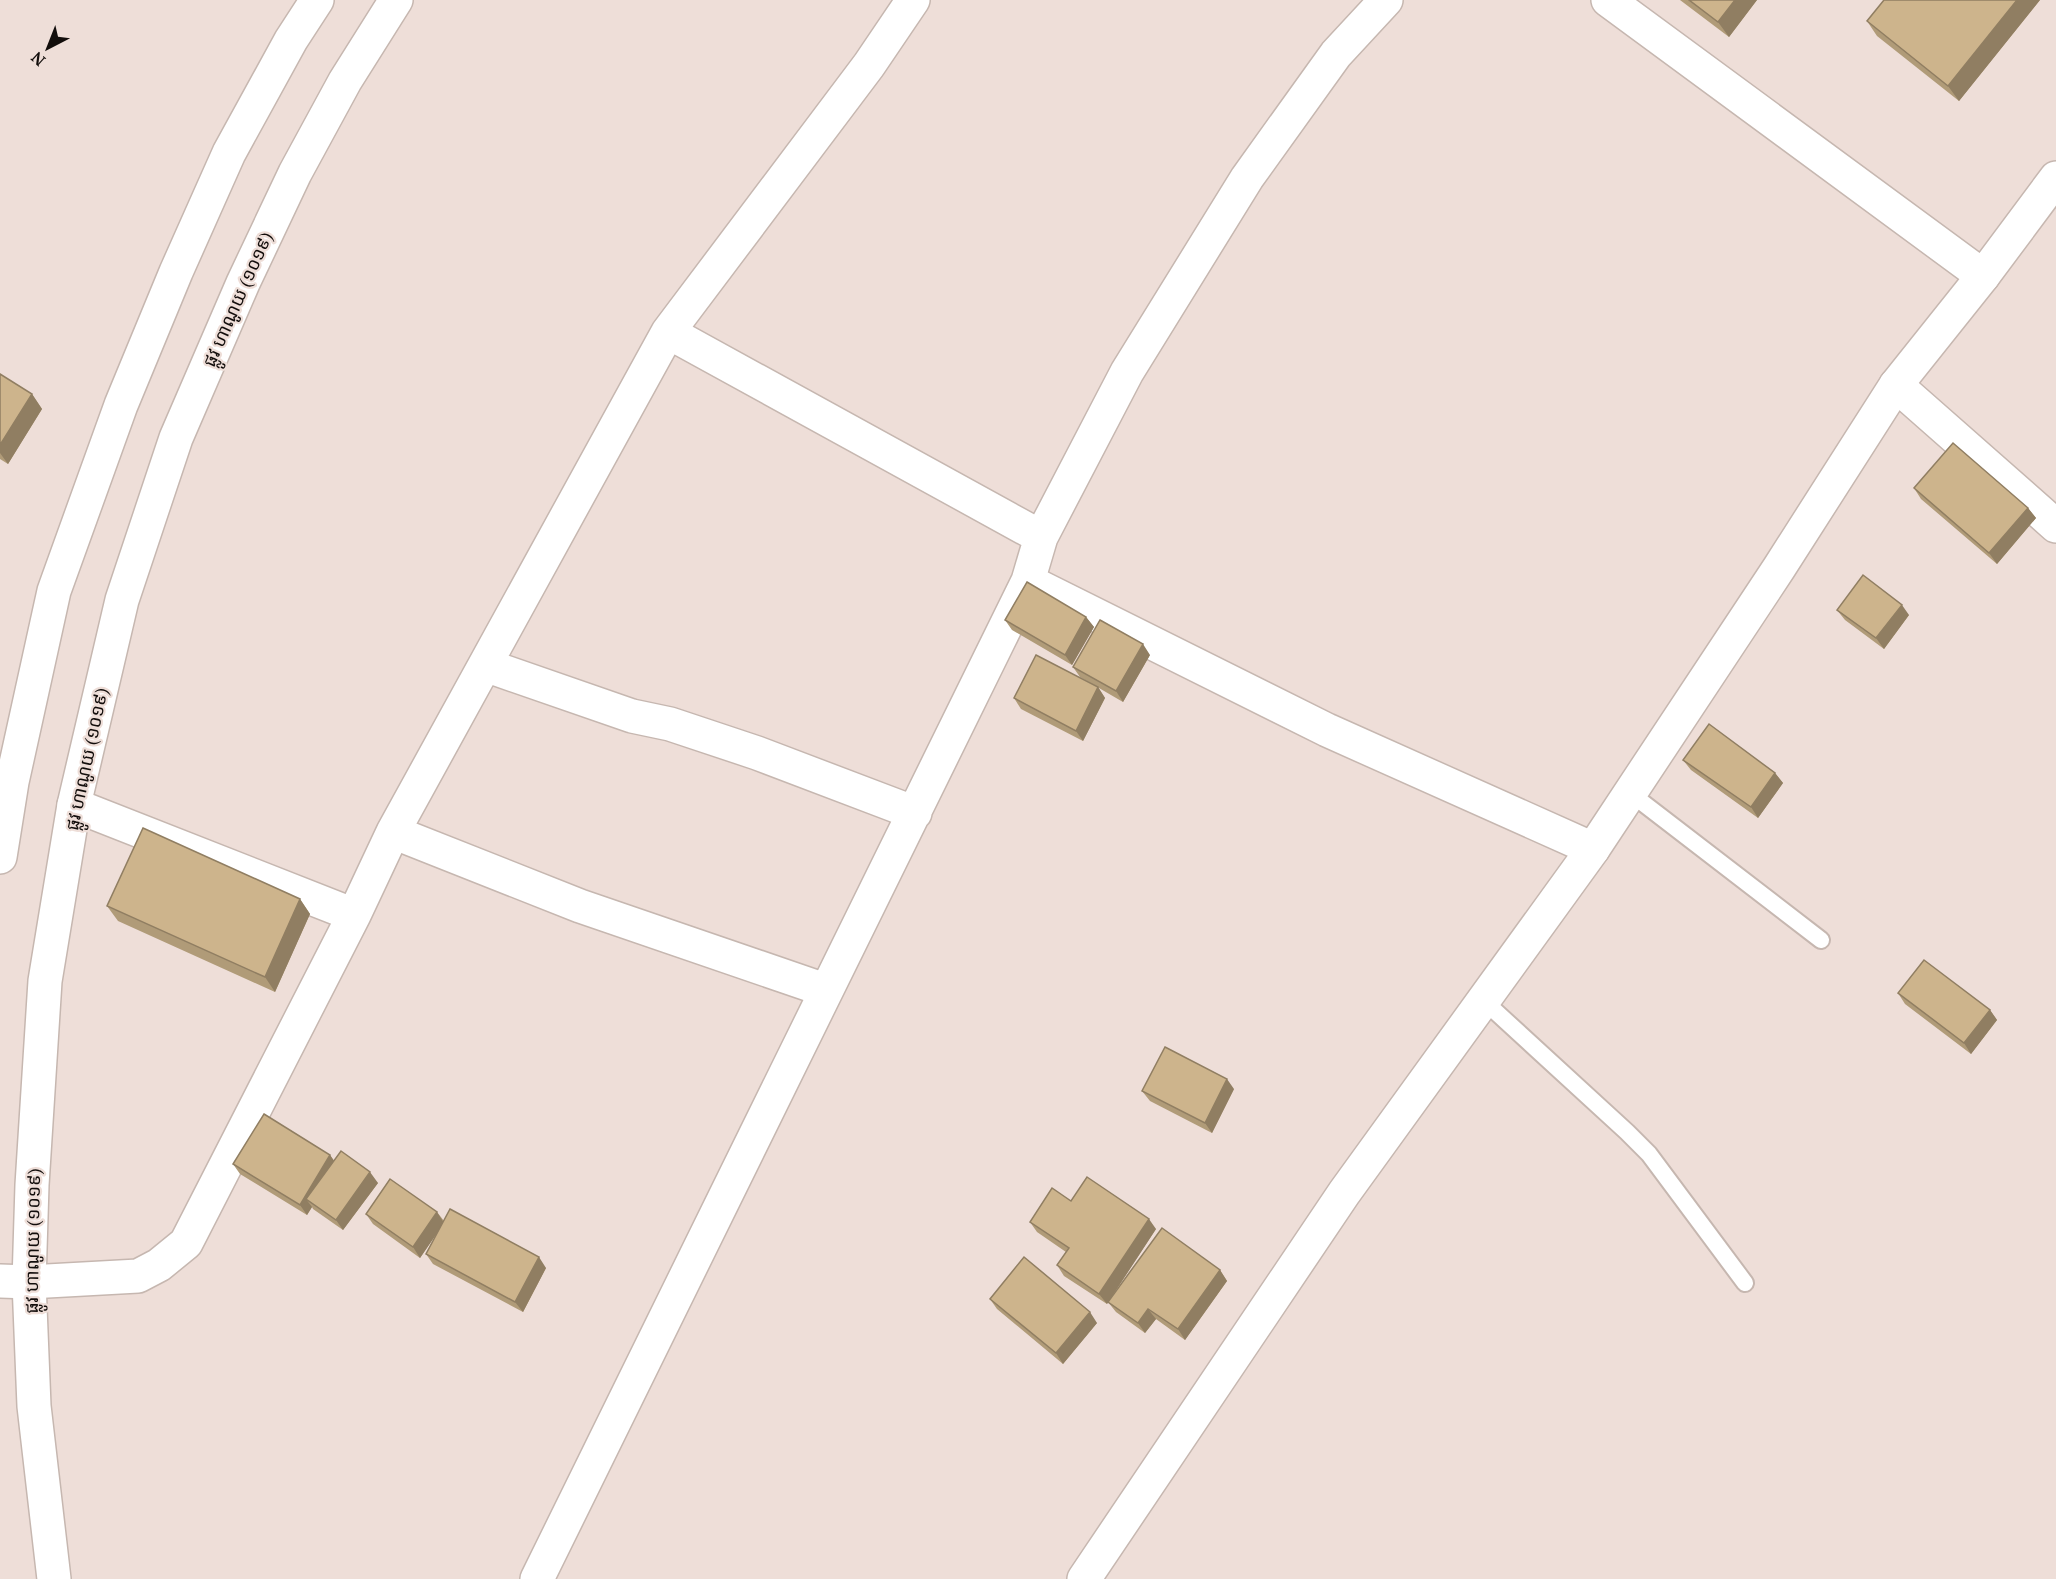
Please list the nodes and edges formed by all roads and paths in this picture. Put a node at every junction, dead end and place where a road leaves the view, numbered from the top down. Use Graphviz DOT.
graph roads {
  1 [pos="317,0"];
  2 [pos="396,0"];
  3 [pos="913,0"];
  4 [pos="1386,0"];
  5 [pos="1608,0"];
  6 [pos="2056,178"];
  7 [pos="1983,276"];
  8 [pos="668,332"];
  9 [pos="1896,385"];
  10 [pos="2056,526"];
  11 [pos="1041,537"];
  12 [pos="1028,581"];
  13 [pos="485,665"];
  14 [pos="1630,793"];
  15 [pos="74,805"];
  16 [pos="915,813"];
  17 [pos="393,832"];
  18 [pos="1593,849"];
  19 [pos="0,857"];
  20 [pos="354,915"];
  21 [pos="1821,940"];
  22 [pos="825,990"];
  23 [pos="1483,1000"];
  24 [pos="15,1281"];
  25 [pos="1745,1284"];
  26 [pos="54,1579"];
  27 [pos="537,1579"];
  28 [pos="1084,1579"];
  1 -- 19 [label="street"];
  2 -- 15 [label="street, ផ្លូវ ហាណូយ (១០១៩)"];
  3 -- 8 [label="street"];
  4 -- 11 [label="street"];
  5 -- 7 [label="street"];
  6 -- 7 [label="street"];
  7 -- 9 [label="street"];
  8 -- 11 [label="street"];
  8 -- 13 [label="street"];
  9 -- 10 [label="street"];
  9 -- 14 [label="street"];
  11 -- 12 [label="street"];
  12 -- 16 [label="street"];
  12 -- 18 [label="street"];
  13 -- 16 [label="street"];
  13 -- 17 [label="street"];
  14 -- 18 [label="street"];
  14 -- 21 [label="lane"];
  15 -- 20 [label="street"];
  15 -- 24 [label="street, ផ្លូវ ហាណូយ (១០១៩)"];
  16 -- 22 [label="street"];
  17 -- 20 [label="street"];
  17 -- 22 [label="street"];
  18 -- 23 [label="street"];
  20 -- 24 [label="street"];
  22 -- 27 [label="street"];
  23 -- 25 [label="lane"];
  23 -- 28 [label="street"];
  24 -- 26 [label="street, ផ្លូវ ហាណូយ (១០១៩)"];
}
